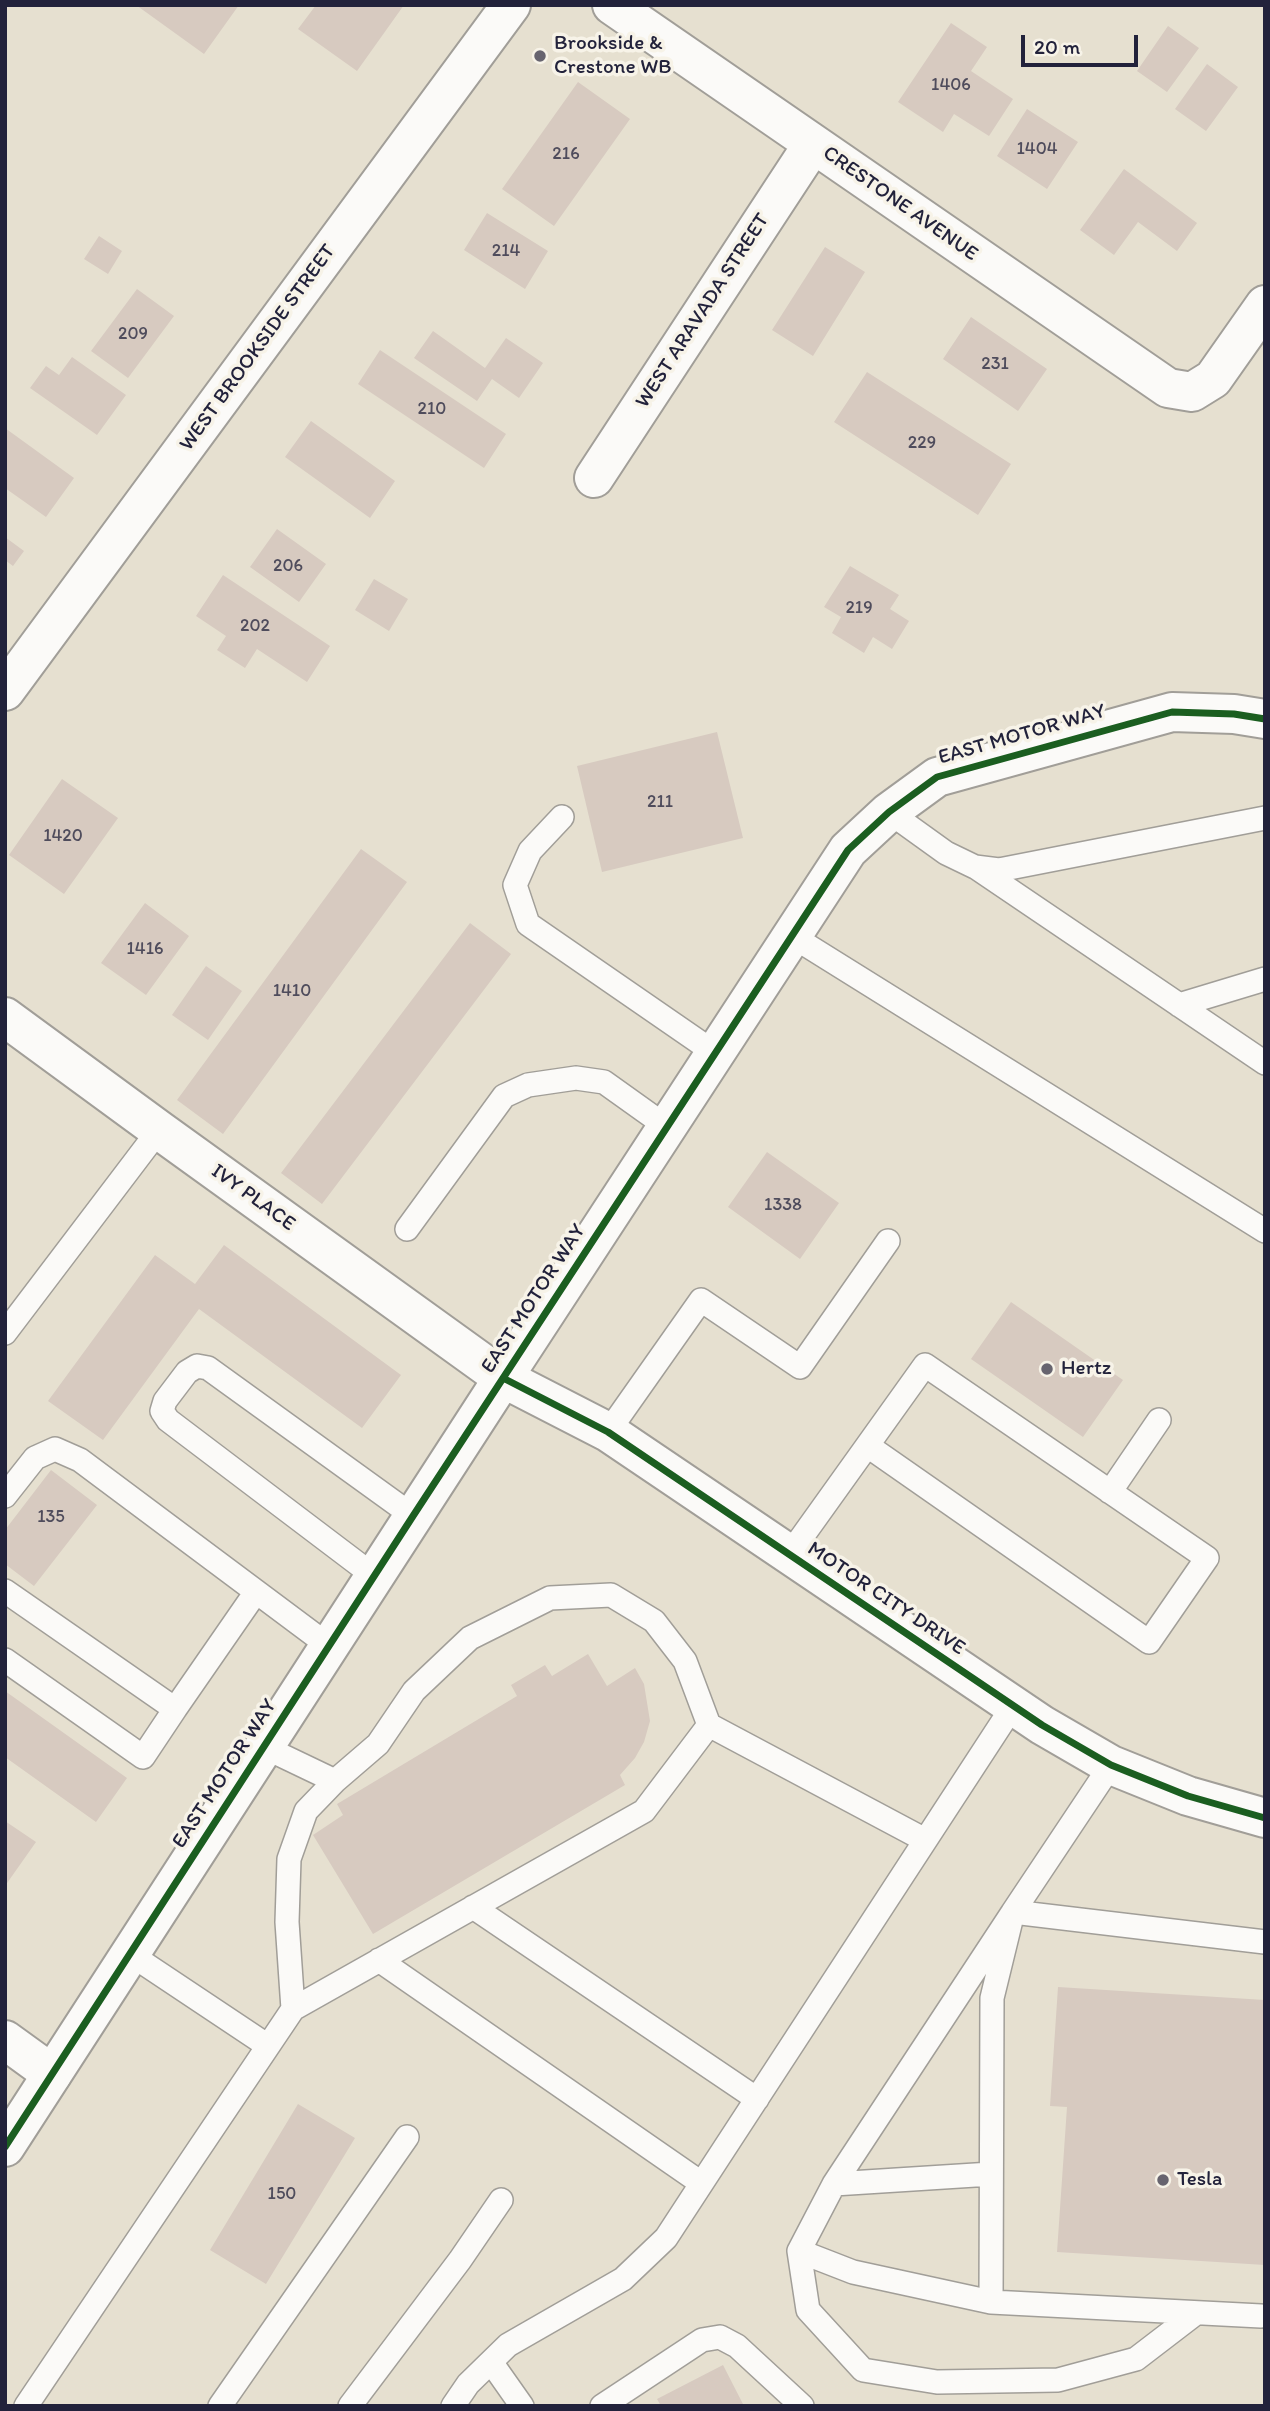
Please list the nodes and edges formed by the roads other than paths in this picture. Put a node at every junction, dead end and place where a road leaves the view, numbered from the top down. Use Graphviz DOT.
graph roads {
  1 [pos="511,5"];
  2 [pos="612,5"];
  3 [pos="813,144"];
  4 [pos="1265,304"];
  5 [pos="594,478"];
  6 [pos="5,691"];
  7 [pos="1265,719"];
  8 [pos="889,812"];
  9 [pos="562,817"];
  10 [pos="1265,818"];
  11 [pos="975,867"];
  12 [pos="792,936"];
  13 [pos="1265,979"];
  14 [pos="1179,1005"];
  15 [pos="5,1017"];
  16 [pos="715,1053"];
  17 [pos="1265,1063"];
  18 [pos="667,1127"];
  19 [pos="159,1130"];
  20 [pos="407,1229"];
  21 [pos="1265,1231"];
  22 [pos="888,1241"];
  23 [pos="5,1333"];
  24 [pos="503,1378"];
  25 [pos="1159,1420"];
  26 [pos="608,1432"];
  27 [pos="868,1446"];
  28 [pos="1110,1492"];
  29 [pos="5,1496"];
  30 [pos="413,1516"];
  31 [pos="789,1555"];
  32 [pos="374,1576"];
  33 [pos="5,1591"];
  34 [pos="256,1592"];
  35 [pos="329,1646"];
  36 [pos="5,1660"];
  37 [pos="1013,1706"];
  38 [pos="175,1709"];
  39 [pos="709,1725"];
  40 [pos="264,1747"];
  41 [pos="1111,1765"];
  42 [pos="335,1781"];
  43 [pos="1265,1818"];
  44 [pos="925,1840"];
  45 [pos="473,1907"];
  46 [pos="1013,1912"];
  47 [pos="1265,1942"];
  48 [pos="130,1954"];
  49 [pos="379,1960"];
  50 [pos="293,2009"];
  51 [pos="5,2040"];
  52 [pos="268,2046"];
  53 [pos="52,2074"];
  54 [pos="757,2099"];
  55 [pos="407,2137"];
  56 [pos="5,2147"];
  57 [pos="992,2174"];
  58 [pos="701,2183"];
  59 [pos="834,2184"];
  60 [pos="501,2200"];
  61 [pos="799,2251"];
  62 [pos="991,2302"];
  63 [pos="1196,2313"];
  64 [pos="1261,2316"];
  65 [pos="491,2362"];
  66 [pos="5,2400"];
  67 [pos="14,2406"];
  68 [pos="26,2406"];
  69 [pos="220,2406"];
  70 [pos="350,2406"];
  71 [pos="453,2406"];
  72 [pos="522,2406"];
  73 [pos="601,2406"];
  74 [pos="802,2406"];
  1 -- 6 [label="street, WEST BROOKSIDE STREET"];
  2 -- 3 [label="street, CRESTONE AVENUE"];
  3 -- 4 [label="street, CRESTONE AVENUE"];
  3 -- 5 [label="street, WEST ARAVADA STREET"];
  7 -- 8 [label="street, EAST MOTOR WAY"];
  8 -- 11 [label="lane"];
  8 -- 12 [label="street, EAST MOTOR WAY"];
  9 -- 16 [label="lane"];
  10 -- 11 [label="lane"];
  11 -- 14 [label="lane"];
  12 -- 16 [label="street, EAST MOTOR WAY"];
  12 -- 21 [label="lane"];
  13 -- 14 [label="lane"];
  14 -- 17 [label="lane"];
  15 -- 19 [label="street, IVY PLACE"];
  16 -- 18 [label="street, EAST MOTOR WAY"];
  18 -- 20 [label="lane"];
  18 -- 24 [label="street, EAST MOTOR WAY"];
  19 -- 23 [label="lane"];
  19 -- 24 [label="street, IVY PLACE"];
  22 -- 26 [label="lane"];
  24 -- 26 [label="street, MOTOR CITY DRIVE"];
  24 -- 30 [label="street, EAST MOTOR WAY"];
  25 -- 28 [label="lane"];
  26 -- 31 [label="street, MOTOR CITY DRIVE"];
  27 -- 28 [label="lane"];
  27 -- 28 [label="lane"];
  27 -- 31 [label="lane"];
  29 -- 34 [label="lane"];
  30 -- 32 [label="street, EAST MOTOR WAY"];
  30 -- 32 [label="lane"];
  31 -- 37 [label="street, MOTOR CITY DRIVE"];
  32 -- 35 [label="street, EAST MOTOR WAY"];
  33 -- 38 [label="lane"];
  34 -- 35 [label="lane"];
  34 -- 38 [label="lane"];
  35 -- 40 [label="street, EAST MOTOR WAY"];
  36 -- 38 [label="lane"];
  37 -- 41 [label="street, MOTOR CITY DRIVE"];
  37 -- 44 [label="lane"];
  39 -- 42 [label="lane"];
  39 -- 44 [label="lane"];
  39 -- 45 [label="lane"];
  40 -- 42 [label="lane"];
  40 -- 48 [label="street, EAST MOTOR WAY"];
  41 -- 43 [label="street, MOTOR CITY DRIVE"];
  41 -- 46 [label="lane"];
  42 -- 50 [label="lane"];
  44 -- 54 [label="lane"];
  45 -- 49 [label="lane"];
  45 -- 54 [label="lane"];
  46 -- 47 [label="lane"];
  46 -- 57 [label="lane"];
  46 -- 59 [label="lane"];
  48 -- 52 [label="lane"];
  48 -- 53 [label="street, EAST MOTOR WAY"];
  49 -- 50 [label="lane"];
  49 -- 58 [label="lane"];
  50 -- 52 [label="lane"];
  51 -- 53 [label="street"];
  52 -- 68 [label="lane"];
  53 -- 56 [label="street, EAST MOTOR WAY"];
  54 -- 58 [label="lane"];
  55 -- 69 [label="lane"];
  57 -- 59 [label="lane"];
  57 -- 62 [label="lane"];
  58 -- 65 [label="lane"];
  59 -- 61 [label="lane"];
  60 -- 70 [label="lane"];
  61 -- 62 [label="lane"];
  61 -- 63 [label="lane"];
  62 -- 63 [label="lane"];
  63 -- 64 [label="lane"];
  65 -- 71 [label="lane"];
  65 -- 72 [label="lane"];
  66 -- 67 [label="lane"];
  73 -- 74 [label="lane"];
}
